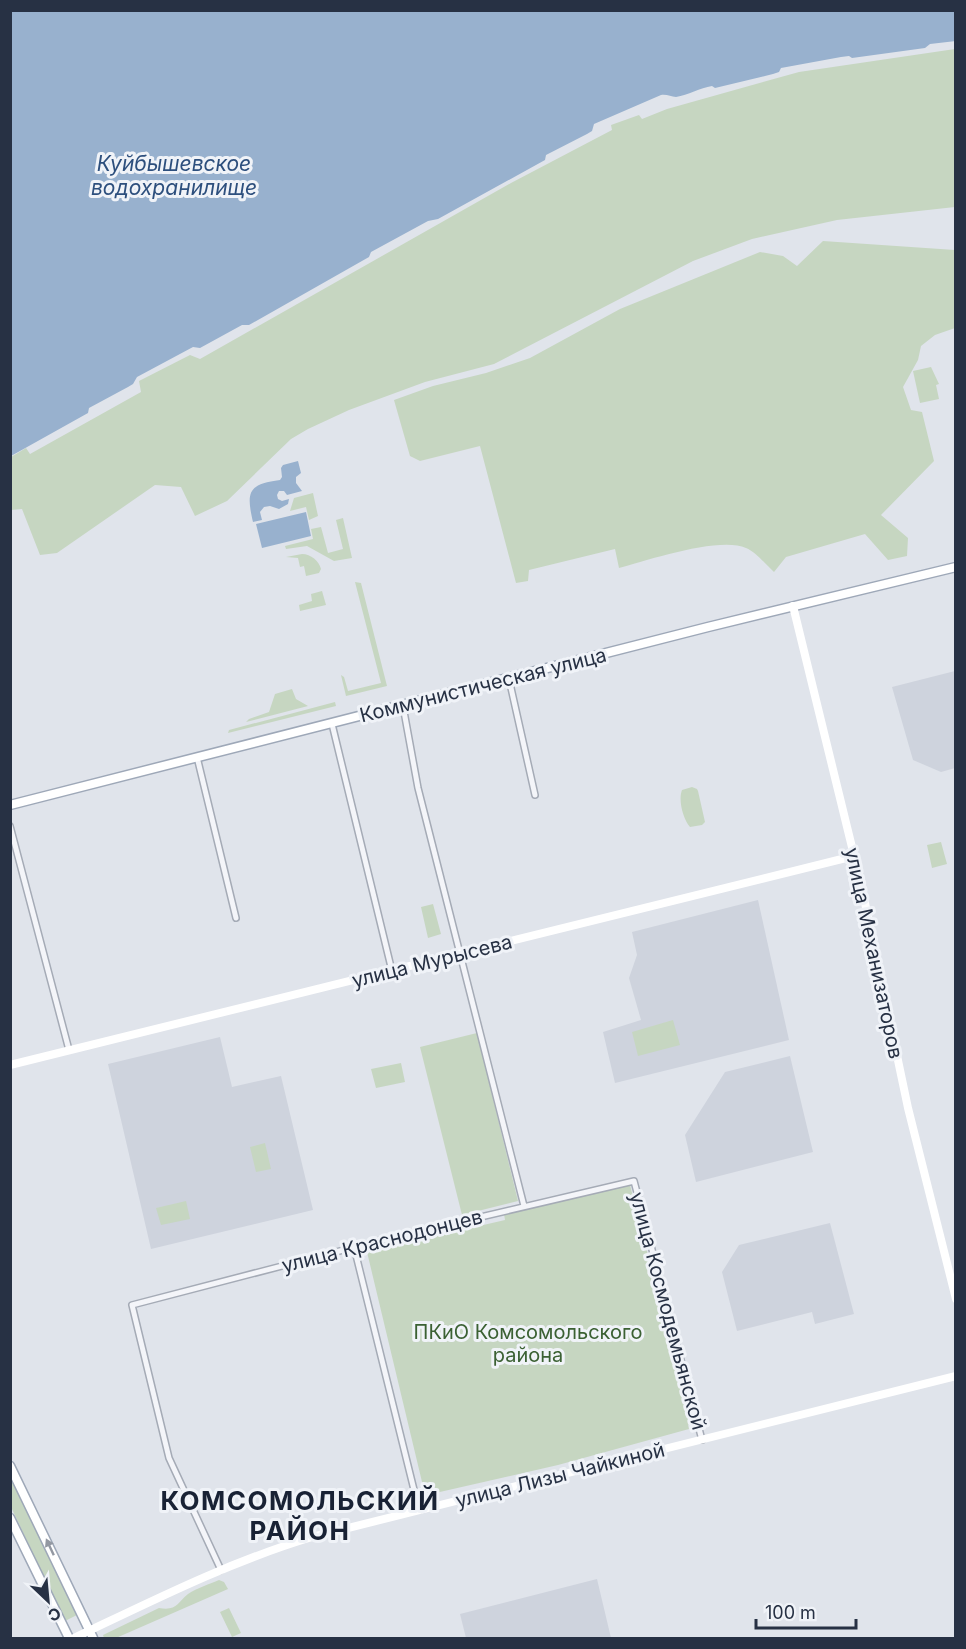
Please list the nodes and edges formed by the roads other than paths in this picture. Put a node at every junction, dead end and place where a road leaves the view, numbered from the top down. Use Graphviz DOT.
graph roads {
  1 [pos="956,567"];
  2 [pos="793,606"];
  3 [pos="509,679"];
  4 [pos="403,706"];
  5 [pos="332,724"];
  6 [pos="197,757"];
  7 [pos="535,795"];
  8 [pos="10,805"];
  9 [pos="10,826"];
  10 [pos="854,856"];
  11 [pos="236,918"];
  12 [pos="461,953"];
  13 [pos="393,970"];
  14 [pos="69,1050"];
  15 [pos="10,1065"];
  16 [pos="634,1181"];
  17 [pos="524,1206"];
  18 [pos="354,1247"];
  19 [pos="956,1299"];
  20 [pos="956,1376"];
  21 [pos="702,1440"];
  22 [pos="10,1466"];
  23 [pos="419,1510"];
  24 [pos="10,1518"];
  25 [pos="221,1570"];
  26 [pos="91,1635"];
  27 [pos="71,1638"];
  1 -- 2 [label="main road, Коммунистическая улица"];
  2 -- 3 [label="main road, Коммунистическая улица"];
  2 -- 10 [label="main road, улица Механизаторов"];
  3 -- 4 [label="main road, Коммунистическая улица"];
  3 -- 7 [label="street"];
  4 -- 5 [label="main road, Коммунистическая улица"];
  4 -- 12 [label="street"];
  5 -- 6 [label="main road, Коммунистическая улица"];
  5 -- 13 [label="street"];
  6 -- 8 [label="main road, Коммунистическая улица"];
  6 -- 11 [label="street"];
  9 -- 14 [label="street"];
  10 -- 12 [label="main road, улица Мурысева"];
  10 -- 19 [label="main road, улица Механизаторов"];
  12 -- 13 [label="main road, улица Мурысева"];
  12 -- 17 [label="street"];
  13 -- 14 [label="main road, улица Мурысева"];
  14 -- 15 [label="main road, улица Мурысева"];
  16 -- 17 [label="street, улица Краснодонцев"];
  16 -- 21 [label="street, улица Космодемьянской"];
  17 -- 18 [label="street, улица Краснодонцев"];
  18 -- 23 [label="street"];
  18 -- 25 [label="street, улица Краснодонцев"];
  20 -- 21 [label="main road, улица Лизы Чайкиной"];
  21 -- 23 [label="main road, улица Лизы Чайкиной"];
  26 -- 22 [label="main road, one-way"];
  23 -- 25 [label="main road, улица Лизы Чайкиной"];
  24 -- 27 [label="main road"];
  25 -- 26 [label="main road, улица Лизы Чайкиной"];
  26 -- 27 [label="main road, улица Лизы Чайкиной"];
}
